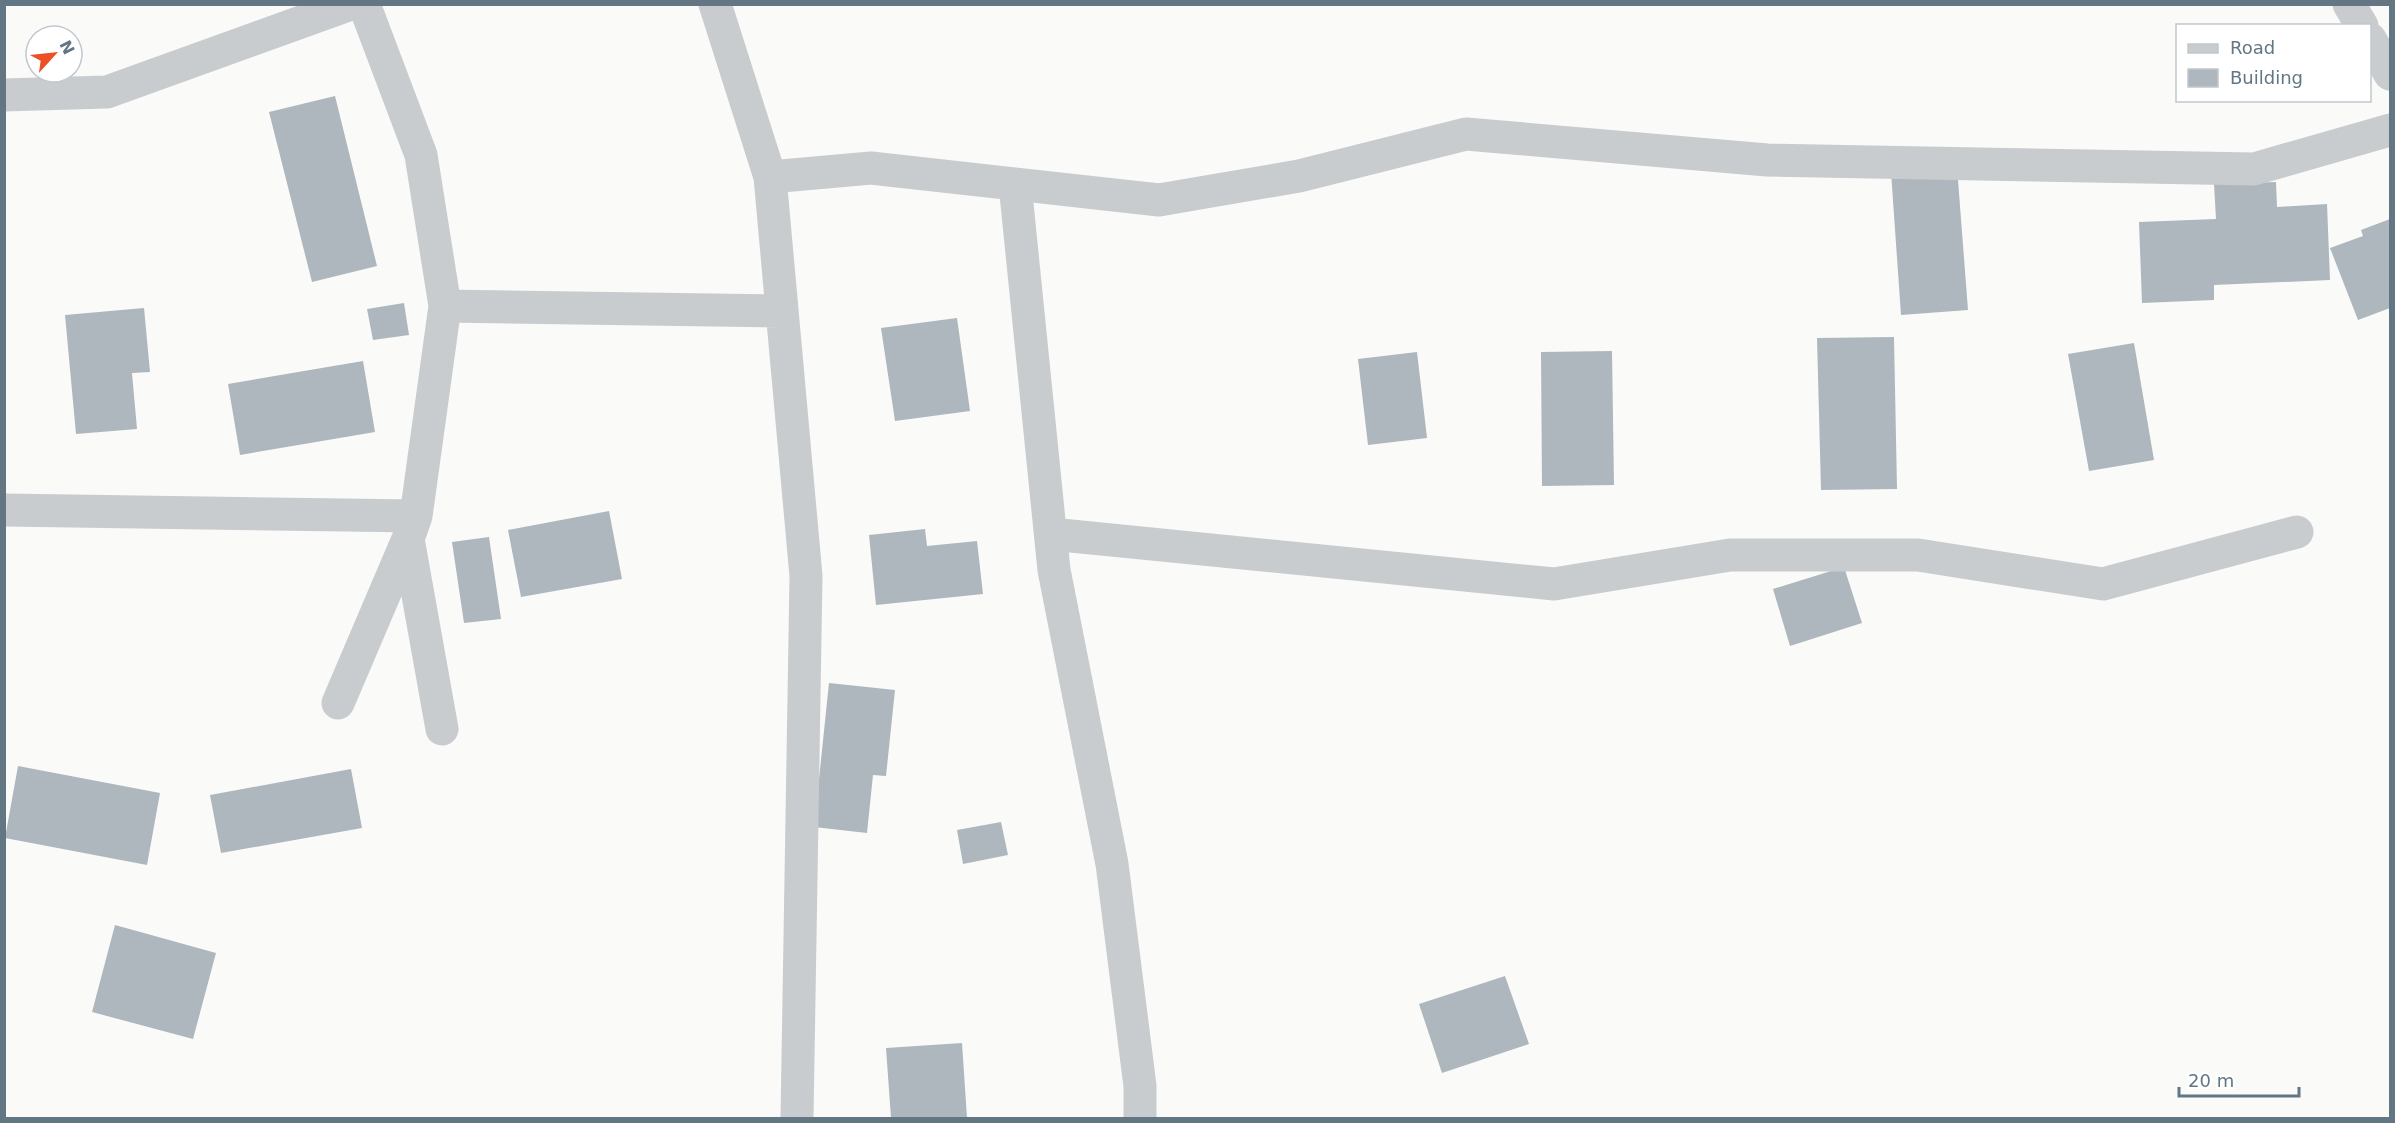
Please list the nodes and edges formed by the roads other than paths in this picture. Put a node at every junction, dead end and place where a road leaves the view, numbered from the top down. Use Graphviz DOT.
graph roads {
  1 [pos="351,4"];
  2 [pos="363,4"];
  3 [pos="715,4"];
  4 [pos="2349,4"];
  5 [pos="2361,24"];
  6 [pos="2371,41"];
  7 [pos="2391,74"];
  8 [pos="4,95"];
  9 [pos="2391,130"];
  10 [pos="770,177"];
  11 [pos="1015,184"];
  12 [pos="445,306"];
  13 [pos="782,311"];
  14 [pos="4,510"];
  15 [pos="412,527"];
  16 [pos="2297,532"];
  17 [pos="1051,534"];
  18 [pos="338,703"];
  19 [pos="442,729"];
  20 [pos="796,1119"];
  21 [pos="1140,1119"];
  1 -- 8 [label="street"];
  2 -- 12 [label="street"];
  3 -- 10 [label="street"];
  4 -- 5 [label="street"];
  6 -- 7 [label="street"];
  9 -- 11 [label="street"];
  10 -- 11 [label="street"];
  10 -- 13 [label="street"];
  11 -- 17 [label="street"];
  12 -- 13 [label="street"];
  12 -- 15 [label="street"];
  13 -- 20 [label="street"];
  14 -- 15 [label="street"];
  15 -- 18 [label="street"];
  15 -- 19 [label="street"];
  16 -- 17 [label="street"];
  17 -- 21 [label="street"];
}
